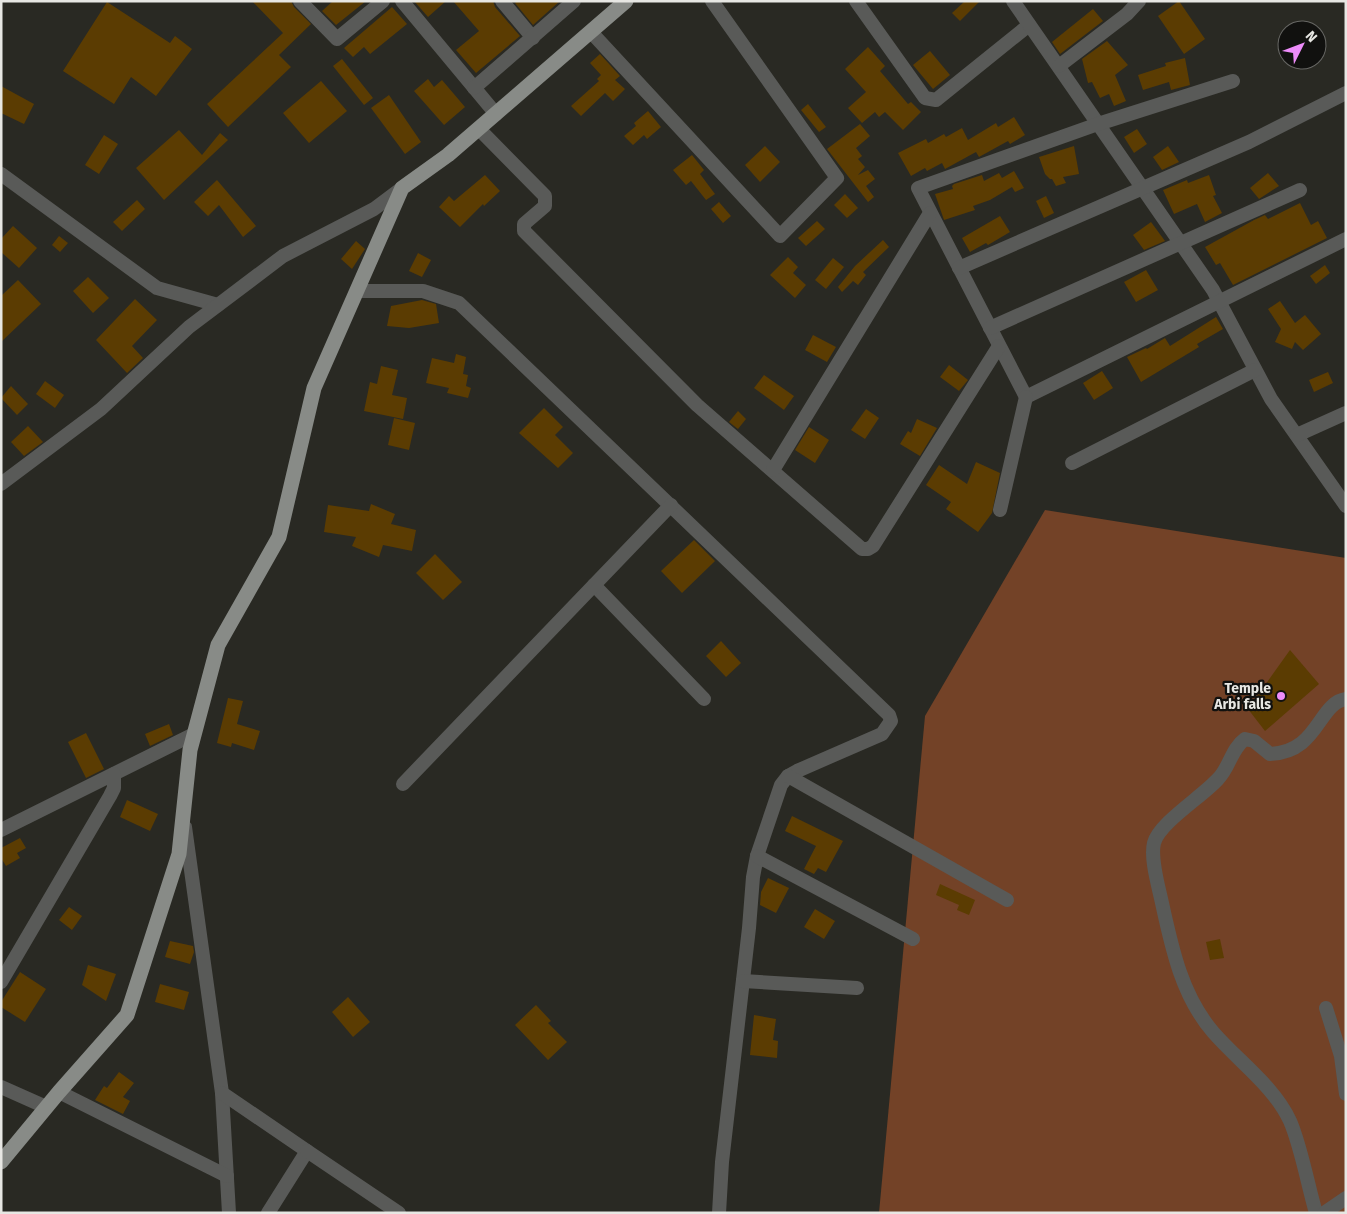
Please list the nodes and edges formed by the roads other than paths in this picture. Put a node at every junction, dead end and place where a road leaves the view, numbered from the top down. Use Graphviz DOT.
graph roads {
  1 [pos="300,1"];
  2 [pos="383,1"];
  3 [pos="402,1"];
  4 [pos="502,1"];
  5 [pos="574,1"];
  6 [pos="626,1"];
  7 [pos="712,1"];
  8 [pos="856,1"];
  9 [pos="1013,1"];
  10 [pos="1139,1"];
  11 [pos="1029,25"];
  12 [pos="591,32"];
  13 [pos="533,38"];
  14 [pos="1059,66"];
  15 [pos="1234,81"];
  16 [pos="474,88"];
  17 [pos="1346,94"];
  18 [pos="496,114"];
  19 [pos="1098,124"];
  20 [pos="479,129"];
  21 [pos="1,174"];
  22 [pos="402,188"];
  23 [pos="1142,188"];
  24 [pos="1300,190"];
  25 [pos="930,213"];
  26 [pos="1346,239"];
  27 [pos="1179,242"];
  28 [pos="959,268"];
  29 [pos="357,291"];
  30 [pos="1219,301"];
  31 [pos="218,306"];
  32 [pos="990,328"];
  33 [pos="999,346"];
  34 [pos="1255,370"];
  35 [pos="1026,397"];
  36 [pos="1346,413"];
  37 [pos="1297,435"];
  38 [pos="1072,463"];
  39 [pos="773,470"];
  40 [pos="1,484"];
  41 [pos="671,505"];
  42 [pos="1346,506"];
  43 [pos="1000,510"];
  44 [pos="594,585"];
  45 [pos="704,699"];
  46 [pos="1346,699"];
  47 [pos="194,734"];
  48 [pos="114,774"];
  49 [pos="788,776"];
  50 [pos="403,784"];
  51 [pos="183,814"];
  52 [pos="1,830"];
  53 [pos="757,856"];
  54 [pos="1007,900"];
  55 [pos="913,938"];
  56 [pos="743,981"];
  57 [pos="1,982"];
  58 [pos="857,988"];
  59 [pos="1326,1008"];
  60 [pos="1,1087"];
  61 [pos="59,1092"];
  62 [pos="222,1093"];
  63 [pos="1346,1094"];
  64 [pos="46,1107"];
  65 [pos="307,1151"];
  66 [pos="1,1162"];
  67 [pos="227,1176"];
  68 [pos="1346,1198"];
  69 [pos="229,1213"];
  70 [pos="268,1213"];
  71 [pos="399,1213"];
  72 [pos="719,1213"];
  73 [pos="1316,1213"];
  74 [pos="1324,1213"];
  1 -- 2 [label="street"];
  3 -- 16 [label="street"];
  4 -- 13 [label="street"];
  5 -- 13 [label="street"];
  6 -- 12 [label="main road"];
  7 -- 12 [label="street"];
  8 -- 11 [label="street"];
  9 -- 11 [label="street"];
  10 -- 14 [label="street"];
  11 -- 14 [label="street"];
  12 -- 18 [label="main road"];
  13 -- 16 [label="street"];
  14 -- 19 [label="street"];
  15 -- 19 [label="street"];
  16 -- 18 [label="street"];
  17 -- 23 [label="street"];
  18 -- 20 [label="main road"];
  19 -- 23 [label="street"];
  19 -- 25 [label="street"];
  20 -- 22 [label="main road"];
  20 -- 39 [label="street"];
  21 -- 31 [label="street"];
  22 -- 29 [label="main road"];
  22 -- 31 [label="street"];
  23 -- 27 [label="street"];
  23 -- 28 [label="street"];
  24 -- 27 [label="street"];
  25 -- 28 [label="street"];
  25 -- 39 [label="street"];
  26 -- 30 [label="street"];
  27 -- 30 [label="street"];
  27 -- 32 [label="street"];
  28 -- 32 [label="street"];
  29 -- 41 [label="street"];
  29 -- 47 [label="main road"];
  30 -- 34 [label="street"];
  30 -- 35 [label="street"];
  31 -- 40 [label="street"];
  32 -- 33 [label="street"];
  33 -- 35 [label="street"];
  33 -- 39 [label="street"];
  34 -- 37 [label="street"];
  34 -- 38 [label="street"];
  35 -- 43 [label="street"];
  36 -- 37 [label="street"];
  37 -- 42 [label="street"];
  41 -- 44 [label="street"];
  41 -- 49 [label="street"];
  44 -- 45 [label="street"];
  44 -- 50 [label="street"];
  46 -- 73 [label="street"];
  47 -- 48 [label="street"];
  47 -- 51 [label="main road"];
  48 -- 52 [label="street"];
  48 -- 57 [label="street"];
  49 -- 53 [label="street"];
  49 -- 54 [label="street"];
  51 -- 61 [label="main road"];
  51 -- 62 [label="street"];
  53 -- 55 [label="street"];
  53 -- 56 [label="street"];
  56 -- 58 [label="street"];
  56 -- 72 [label="street"];
  59 -- 63 [label="street"];
  60 -- 64 [label="street"];
  61 -- 64 [label="main road"];
  61 -- 67 [label="street"];
  62 -- 65 [label="street"];
  62 -- 67 [label="street"];
  64 -- 66 [label="main road"];
  65 -- 70 [label="street"];
  65 -- 71 [label="street"];
  67 -- 69 [label="street"];
  68 -- 74 [label="street"];
}
